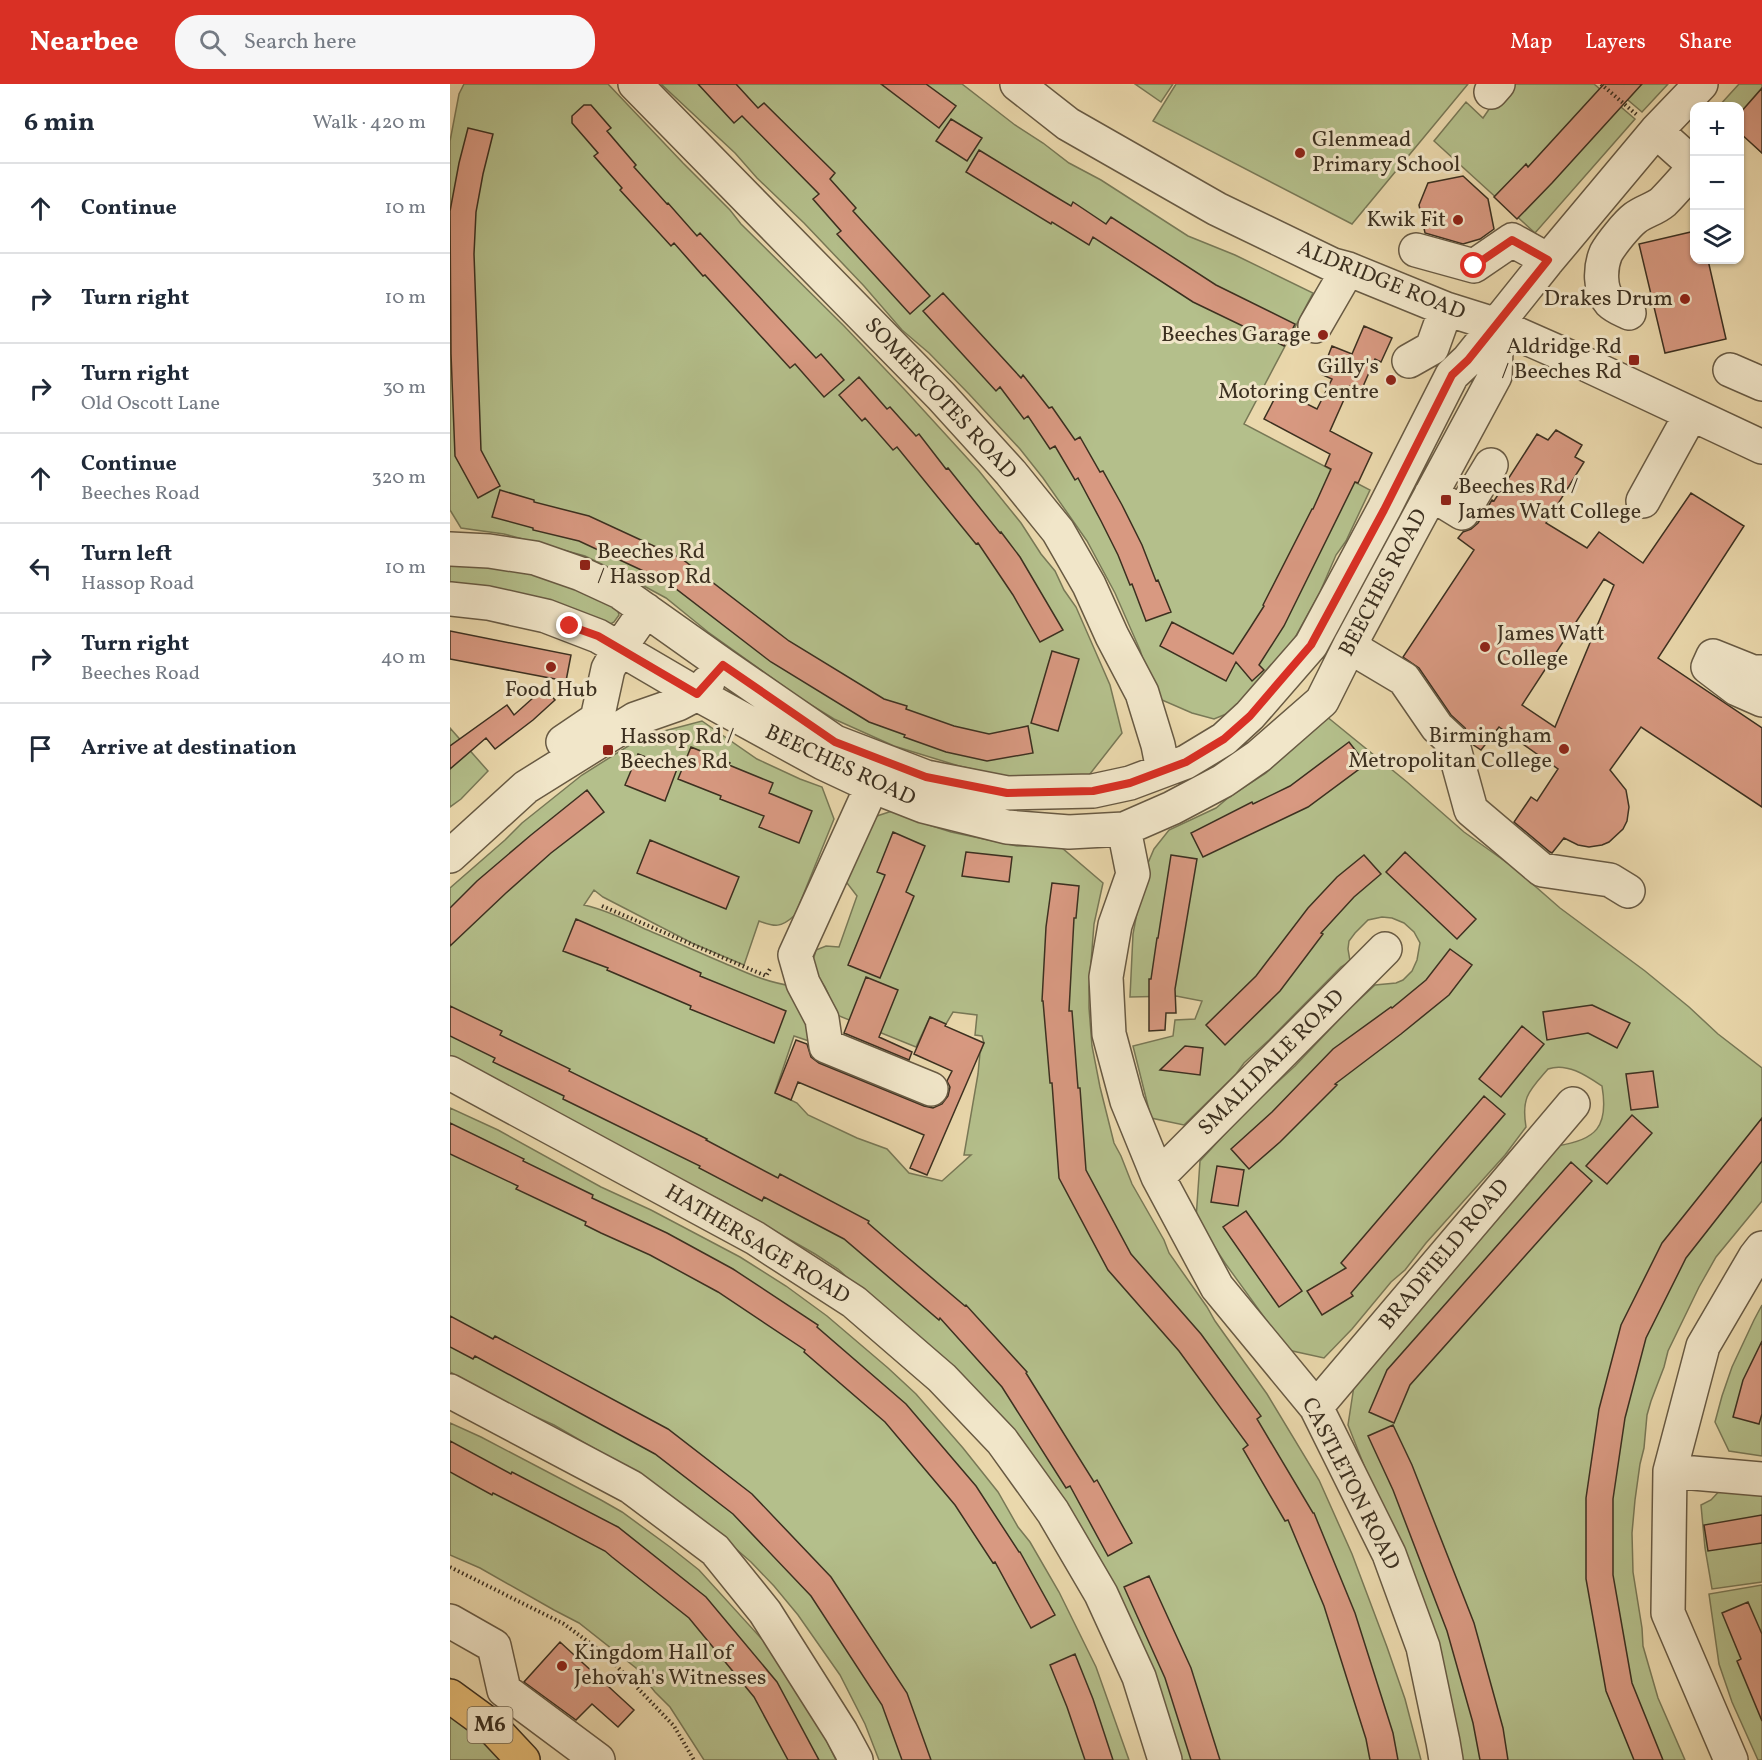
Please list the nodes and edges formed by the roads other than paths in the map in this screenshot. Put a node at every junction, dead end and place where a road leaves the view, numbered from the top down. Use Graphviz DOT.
graph roads {
  1 [pos="635,84"];
  2 [pos="1017,84"];
  3 [pos="1701,84"];
  4 [pos="1656,131"];
  5 [pos="1690,162"];
  6 [pos="1690,172"];
  7 [pos="1416,250"];
  8 [pos="1548,260"];
  9 [pos="1348,269"];
  10 [pos="1446,309"];
  11 [pos="1629,313"];
  12 [pos="1497,325"];
  13 [pos="1315,326"];
  14 [pos="1468,360"];
  15 [pos="1730,370"];
  16 [pos="1762,384"];
  17 [pos="1691,414"];
  18 [pos="1762,447"];
  19 [pos="1491,465"];
  20 [pos="1431,494"];
  21 [pos="1643,501"];
  22 [pos="450,549"];
  23 [pos="450,599"];
  24 [pos="646,610"];
  25 [pos="1351,643"];
  26 [pos="619,648"];
  27 [pos="723,665"];
  28 [pos="1762,672"];
  29 [pos="697,694"];
  30 [pos="1762,700"];
  31 [pos="1163,770"];
  32 [pos="872,786"];
  33 [pos="1124,829"];
  34 [pos="450,830"];
  35 [pos="450,856"];
  36 [pos="1628,891"];
  37 [pos="1386,949"];
  38 [pos="450,1073"];
  39 [pos="931,1089"];
  40 [pos="1573,1104"];
  41 [pos="1158,1177"];
  42 [pos="1762,1248"];
  43 [pos="450,1391"];
  44 [pos="1316,1407"];
  45 [pos="1670,1471"];
  46 [pos="1762,1479"];
  47 [pos="450,1621"];
  48 [pos="450,1696"];
  49 [pos="524,1760"];
  50 [pos="598,1760"];
  51 [pos="856,1760"];
  52 [pos="1166,1760"];
  53 [pos="1446,1760"];
  54 [pos="1731,1760"];
  1 -- 31 [label="street, SOMERCOTES ROAD"];
  2 -- 9 [label="street, ALDRIDGE ROAD"];
  3 -- 4 [label="street"];
  4 -- 5 [label="street"];
  4 -- 8 [label="street"];
  6 -- 11 [label="street"];
  7 -- 8 [label="street"];
  8 -- 12 [label="street"];
  9 -- 10 [label="street, ALDRIDGE ROAD"];
  9 -- 13 [label="street"];
  10 -- 12 [label="street, ALDRIDGE ROAD"];
  10 -- 14 [label="street"];
  12 -- 14 [label="street, BEECHES ROAD"];
  12 -- 17 [label="street, ALDRIDGE ROAD"];
  12 -- 20 [label="street, BEECHES ROAD"];
  14 -- 31 [label="street, BEECHES ROAD"];
  15 -- 16 [label="street"];
  17 -- 18 [label="street, ALDRIDGE ROAD"];
  17 -- 21 [label="street"];
  19 -- 20 [label="street"];
  20 -- 25 [label="street, BEECHES ROAD"];
  22 -- 24 [label="street, BEECHES ROAD"];
  23 -- 26 [label="street, BEECHES ROAD"];
  24 -- 26 [label="street"];
  24 -- 27 [label="street, BEECHES ROAD"];
  25 -- 33 [label="street, BEECHES ROAD"];
  25 -- 36 [label="street"];
  26 -- 29 [label="street, BEECHES ROAD"];
  26 -- 34 [label="street"];
  27 -- 29 [label="street"];
  27 -- 31 [label="street, BEECHES ROAD"];
  28 -- 30 [label="street"];
  29 -- 32 [label="street, BEECHES ROAD"];
  29 -- 35 [label="street"];
  32 -- 33 [label="street, BEECHES ROAD"];
  32 -- 39 [label="street"];
  33 -- 41 [label="street, CASTLETON ROAD"];
  37 -- 41 [label="street, SMALLDALE ROAD"];
  38 -- 52 [label="street, HATHERSAGE ROAD"];
  40 -- 44 [label="street, BRADFIELD ROAD"];
  41 -- 44 [label="street, CASTLETON ROAD"];
  42 -- 45 [label="street"];
  43 -- 51 [label="street"];
  44 -- 53 [label="street, CASTLETON ROAD"];
  45 -- 46 [label="street"];
  45 -- 54 [label="street"];
  47 -- 50 [label="street"];
  48 -- 49 [label="highway, M6"];
}
